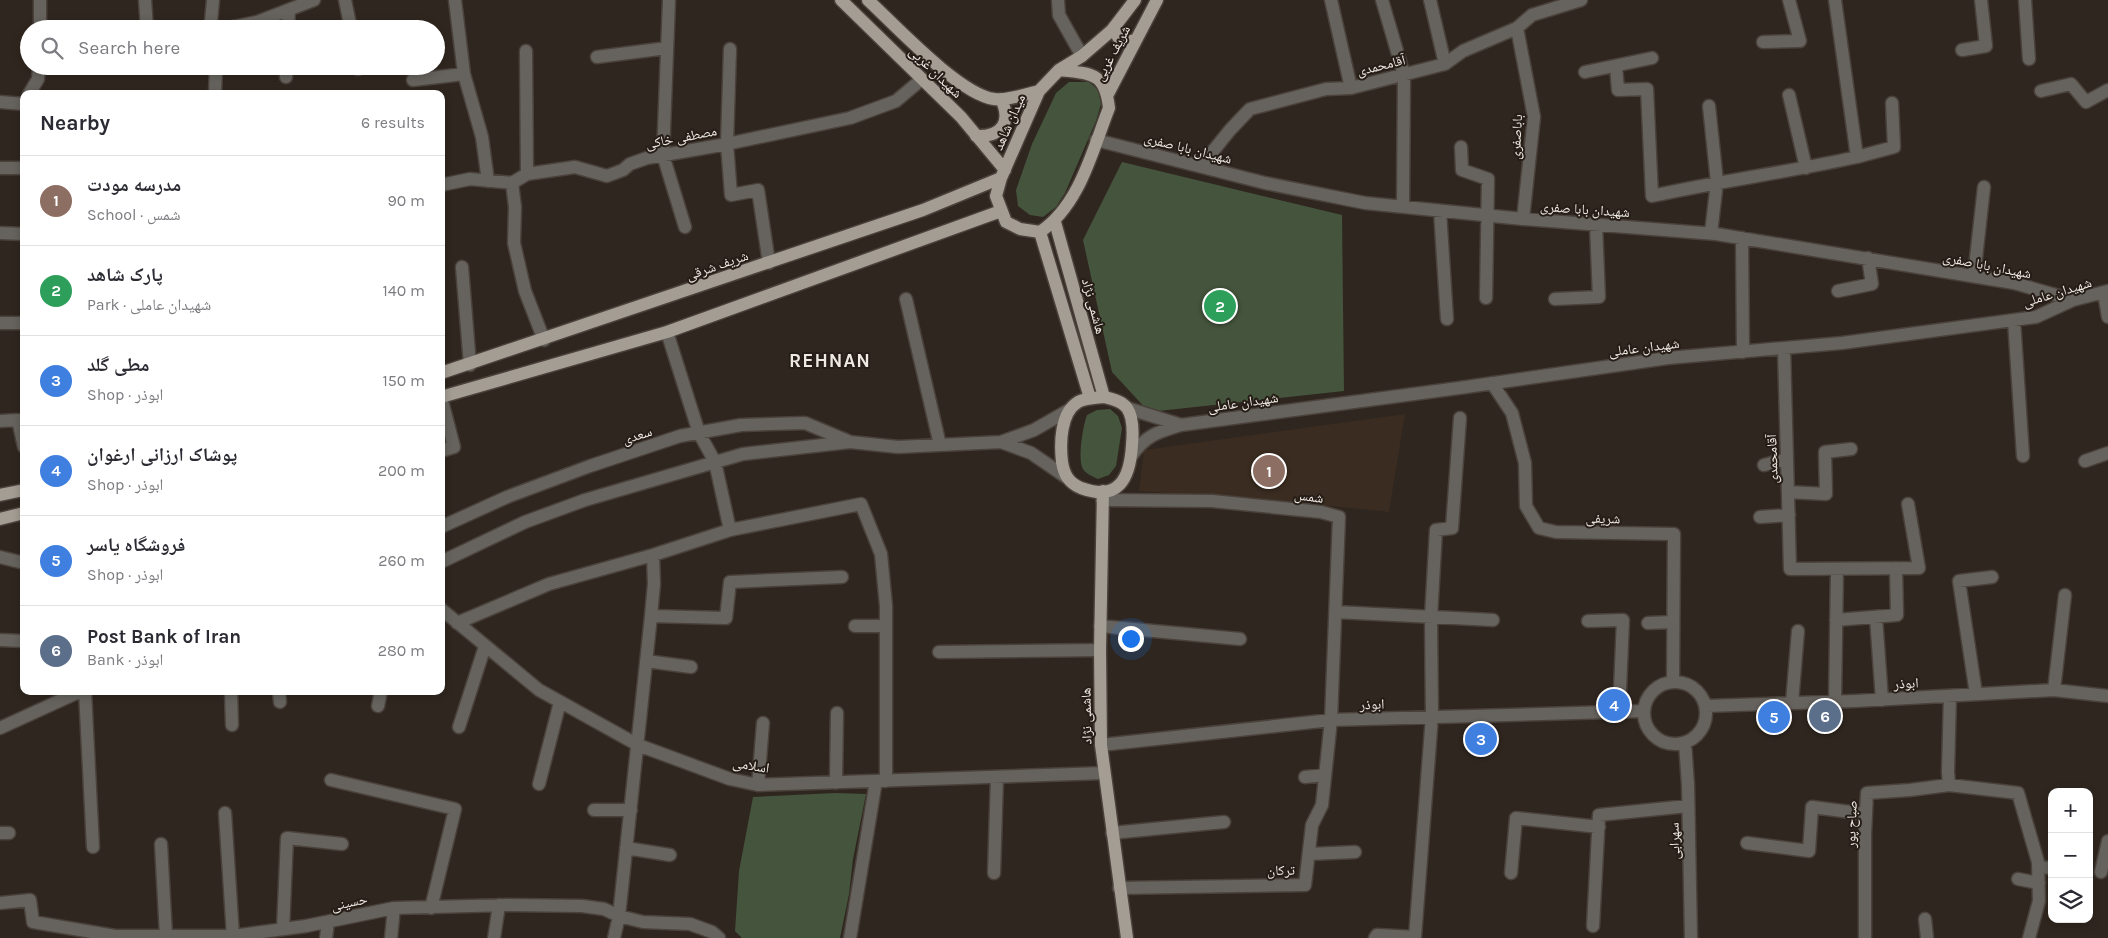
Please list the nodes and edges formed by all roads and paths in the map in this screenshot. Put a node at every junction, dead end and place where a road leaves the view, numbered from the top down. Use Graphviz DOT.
graph roads {
  1 [pos="40,0"];
  2 [pos="145,0"];
  3 [pos="213,0"];
  4 [pos="314,0"];
  5 [pos="345,0"];
  6 [pos="454,0"];
  7 [pos="841,0"];
  8 [pos="868,0"];
  9 [pos="1058,0"];
  10 [pos="1135,0"];
  11 [pos="1158,0"];
  12 [pos="1330,0"];
  13 [pos="1382,0"];
  14 [pos="1430,0"];
  15 [pos="1581,0"];
  16 [pos="1789,0"];
  17 [pos="1835,0"];
  18 [pos="1981,0"];
  19 [pos="2025,0"];
  20 [pos="669,1"];
  21 [pos="288,10"];
  22 [pos="40,20"];
  23 [pos="146,20"];
  24 [pos="211,20"];
  25 [pos="262,20"];
  26 [pos="288,20"];
  27 [pos="348,20"];
  28 [pos="1114,27"];
  29 [pos="1517,28"];
  30 [pos="1136,40"];
  31 [pos="1764,42"];
  32 [pos="667,48"];
  33 [pos="730,49"];
  34 [pos="1962,50"];
  35 [pos="526,51"];
  36 [pos="1082,56"];
  37 [pos="597,57"];
  38 [pos="1652,58"];
  39 [pos="2029,59"];
  40 [pos="1445,64"];
  41 [pos="1616,66"];
  42 [pos="1059,70"];
  43 [pos="1585,72"];
  44 [pos="464,74"];
  45 [pos="38,75"];
  46 [pos="216,75"];
  47 [pos="1404,75"];
  48 [pos="922,79"];
  49 [pos="413,80"];
  50 [pos="1351,88"];
  51 [pos="31,90"];
  52 [pos="216,90"];
  53 [pos="2108,90"];
  54 [pos="1039,91"];
  55 [pos="2041,91"];
  56 [pos="1108,94"];
  57 [pos="1789,95"];
  58 [pos="1001,99"];
  59 [pos="0,102"];
  60 [pos="1892,103"];
  61 [pos="20,104"];
  62 [pos="1708,106"];
  63 [pos="976,136"];
  64 [pos="1096,140"];
  65 [pos="727,144"];
  66 [pos="1462,148"];
  67 [pos="663,155"];
  68 [pos="1857,157"];
  69 [pos="1201,166"];
  70 [pos="0,168"];
  71 [pos="20,168"];
  72 [pos="1806,168"];
  73 [pos="527,174"];
  74 [pos="1003,174"];
  75 [pos="488,181"];
  76 [pos="1717,182"];
  77 [pos="512,183"];
  78 [pos="445,184"];
  79 [pos="1984,187"];
  80 [pos="1403,206"];
  81 [pos="1001,210"];
  82 [pos="1440,210"];
  83 [pos="1487,215"];
  84 [pos="1523,219"];
  85 [pos="1055,222"];
  86 [pos="1596,225"];
  87 [pos="685,227"];
  88 [pos="1040,232"];
  89 [pos="0,233"];
  90 [pos="1711,233"];
  91 [pos="20,234"];
  92 [pos="1742,238"];
  93 [pos="1868,258"];
  94 [pos="769,263"];
  95 [pos="462,267"];
  96 [pos="1974,276"];
  97 [pos="1838,291"];
  98 [pos="2106,292"];
  99 [pos="1486,298"];
  100 [pos="906,299"];
  101 [pos="1555,299"];
  102 [pos="2072,300"];
  103 [pos="2108,317"];
  104 [pos="1447,319"];
  105 [pos="2014,320"];
  106 [pos="0,323"];
  107 [pos="20,323"];
  108 [pos="667,332"];
  109 [pos="544,340"];
  110 [pos="1784,348"];
  111 [pos="1743,352"];
  112 [pos="470,364"];
  113 [pos="445,372"];
  114 [pos="1492,383"];
  115 [pos="445,396"];
  116 [pos="1104,397"];
  117 [pos="1090,398"];
  118 [pos="1127,408"];
  119 [pos="1069,410"];
  120 [pos="445,412"];
  121 [pos="1460,418"];
  122 [pos="0,421"];
  123 [pos="1181,425"];
  124 [pos="20,429"];
  125 [pos="699,433"];
  126 [pos="850,442"];
  127 [pos="1001,442"];
  128 [pos="940,445"];
  129 [pos="1851,449"];
  130 [pos="445,450"];
  131 [pos="2108,453"];
  132 [pos="1132,455"];
  133 [pos="2023,456"];
  134 [pos="1787,459"];
  135 [pos="2085,461"];
  136 [pos="715,462"];
  137 [pos="1764,465"];
  138 [pos="1066,477"];
  139 [pos="20,491"];
  140 [pos="1788,492"];
  141 [pos="0,496"];
  142 [pos="1102,496"];
  143 [pos="1908,504"];
  144 [pos="20,514"];
  145 [pos="1789,515"];
  146 [pos="1760,517"];
  147 [pos="0,519"];
  148 [pos="445,525"];
  149 [pos="730,530"];
  150 [pos="654,555"];
  151 [pos="0,557"];
  152 [pos="445,560"];
  153 [pos="20,562"];
  154 [pos="1837,568"];
  155 [pos="1896,568"];
  156 [pos="842,577"];
  157 [pos="1992,577"];
  158 [pos="2065,594"];
  159 [pos="445,612"];
  160 [pos="1336,612"];
  161 [pos="651,616"];
  162 [pos="1431,617"];
  163 [pos="1876,617"];
  164 [pos="1493,620"];
  165 [pos="1836,620"];
  166 [pos="1588,621"];
  167 [pos="458,622"];
  168 [pos="1673,622"];
  169 [pos="1648,623"];
  170 [pos="855,626"];
  171 [pos="886,626"];
  172 [pos="1100,626"];
  173 [pos="1798,631"];
  174 [pos="1240,639"];
  175 [pos="0,640"];
  176 [pos="20,641"];
  177 [pos="485,646"];
  178 [pos="1100,650"];
  179 [pos="939,652"];
  180 [pos="646,661"];
  181 [pos="691,666"];
  182 [pos="1673,682"];
  183 [pos="2054,690"];
  184 [pos="1976,694"];
  185 [pos="72,695"];
  186 [pos="85,695"];
  187 [pos="231,695"];
  188 [pos="380,695"];
  189 [pos="1950,696"];
  190 [pos="2108,696"];
  191 [pos="1882,700"];
  192 [pos="560,702"];
  193 [pos="1835,702"];
  194 [pos="1792,703"];
  195 [pos="378,706"];
  196 [pos="1706,706"];
  197 [pos="1644,711"];
  198 [pos="1619,712"];
  199 [pos="837,713"];
  200 [pos="1432,716"];
  201 [pos="1331,720"];
  202 [pos="763,723"];
  203 [pos="232,725"];
  204 [pos="459,727"];
  205 [pos="0,728"];
  206 [pos="1685,743"];
  207 [pos="638,745"];
  208 [pos="1101,745"];
  209 [pos="1104,773"];
  210 [pos="1305,776"];
  211 [pos="1325,776"];
  212 [pos="997,777"];
  213 [pos="330,780"];
  214 [pos="881,781"];
  215 [pos="836,783"];
  216 [pos="539,784"];
  217 [pos="758,785"];
  218 [pos="1950,785"];
  219 [pos="1688,806"];
  220 [pos="594,810"];
  221 [pos="631,810"];
  222 [pos="225,813"];
  223 [pos="1866,814"];
  224 [pos="1224,822"];
  225 [pos="1599,827"];
  226 [pos="1112,832"];
  227 [pos="2108,841"];
  228 [pos="1747,843"];
  229 [pos="161,844"];
  230 [pos="342,844"];
  231 [pos="93,847"];
  232 [pos="626,848"];
  233 [pos="1355,852"];
  234 [pos="670,854"];
  235 [pos="1308,854"];
  236 [pos="2038,867"];
  237 [pos="2048,868"];
  238 [pos="2099,872"];
  239 [pos="994,873"];
  240 [pos="1511,873"];
  241 [pos="2018,880"];
  242 [pos="2039,883"];
  243 [pos="1119,888"];
  244 [pos="0,903"];
  245 [pos="499,905"];
  246 [pos="394,908"];
  247 [pos="430,908"];
  248 [pos="619,916"];
  249 [pos="1925,919"];
  250 [pos="328,922"];
  251 [pos="1593,926"];
  252 [pos="282,929"];
  253 [pos="166,936"];
  254 [pos="233,936"];
  255 [pos="114,937"];
  256 [pos="326,938"];
  257 [pos="391,938"];
  258 [pos="494,938"];
  259 [pos="614,938"];
  260 [pos="719,938"];
  261 [pos="850,938"];
  262 [pos="1126,938"];
  263 [pos="1375,938"];
  264 [pos="1691,938"];
  265 [pos="1865,938"];
  266 [pos="1927,938"];
  267 [pos="2029,938"];
  1 -- 22 [label="street"];
  2 -- 23 [label="street"];
  3 -- 24 [label="street"];
  4 -- 21 [label="street"];
  5 -- 27 [label="street"];
  6 -- 44 [label="street"];
  7 -- 48 [label="main road, شهیدان غربی"];
  8 -- 58 [label="main road, شهیدان غربی"];
  9 -- 36 [label="street"];
  10 -- 28 [label="main road, میدان شاهد"];
  11 -- 30 [label="main road, شریف غربی"];
  12 -- 50 [label="street"];
  13 -- 47 [label="street"];
  14 -- 40 [label="street"];
  15 -- 29 [label="street, آقامحمدی"];
  16 -- 31 [label="street"];
  17 -- 68 [label="street"];
  18 -- 34 [label="street"];
  19 -- 39 [label="street"];
  20 -- 32 [label="street"];
  21 -- 25 [label="street"];
  21 -- 26 [label="street"];
  28 -- 30 [label="main road"];
  28 -- 36 [label="main road, میدان شاهد"];
  29 -- 40 [label="street, آقامحمدی"];
  29 -- 84 [label="street, باباصفری"];
  30 -- 56 [label="main road, شریف غربی"];
  32 -- 37 [label="street"];
  32 -- 67 [label="street"];
  33 -- 65 [label="street"];
  35 -- 73 [label="street"];
  36 -- 42 [label="main road, میدان شاهد"];
  38 -- 41 [label="street"];
  40 -- 47 [label="street, آقامحمدی"];
  41 -- 43 [label="street"];
  41 -- 76 [label="street"];
  42 -- 54 [label="main road, میدان شاهد"];
  42 -- 56 [label="main road"];
  44 -- 49 [label="street"];
  44 -- 75 [label="street"];
  45 -- 51 [label="street"];
  46 -- 52 [label="street"];
  47 -- 50 [label="street, آقامحمدی"];
  47 -- 80 [label="street"];
  48 -- 63 [label="main road, شهیدان غربی"];
  48 -- 65 [label="street, مصطفی خاکی"];
  50 -- 69 [label="street, آقامحمدی"];
  53 -- 55 [label="street"];
  54 -- 58 [label="main road, شهیدان غربی"];
  54 -- 74 [label="main road, میدان شاهد"];
  56 -- 64 [label="main road"];
  57 -- 72 [label="street"];
  58 -- 63 [label="main road"];
  59 -- 61 [label="street"];
  60 -- 68 [label="street"];
  62 -- 76 [label="street"];
  63 -- 74 [label="main road, شهیدان غربی"];
  64 -- 69 [label="street, شهیدان بابا صفری"];
  64 -- 85 [label="main road"];
  65 -- 67 [label="street, مصطفی خاکی"];
  65 -- 94 [label="street"];
  66 -- 83 [label="street"];
  67 -- 73 [label="street, مصطفی خاکی"];
  67 -- 87 [label="street"];
  68 -- 72 [label="street"];
  69 -- 80 [label="street, شهیدان بابا صفری"];
  70 -- 71 [label="street"];
  72 -- 76 [label="street"];
  73 -- 77 [label="street, مصطفی خاکی"];
  74 -- 81 [label="main road, میدان شاهد"];
  74 -- 94 [label="main road, شریف شرقی"];
  75 -- 77 [label="street"];
  75 -- 78 [label="street"];
  76 -- 90 [label="street"];
  77 -- 109 [label="street"];
  79 -- 96 [label="street"];
  80 -- 82 [label="street, شهیدان بابا صفری"];
  81 -- 88 [label="main road"];
  81 -- 108 [label="main road"];
  82 -- 83 [label="street, شهیدان بابا صفری"];
  82 -- 104 [label="street"];
  83 -- 84 [label="street, شهیدان بابا صفری"];
  83 -- 99 [label="street"];
  84 -- 86 [label="street, شهیدان بابا صفری"];
  85 -- 88 [label="main road"];
  85 -- 116 [label="main road, هاشمی نژاد"];
  86 -- 90 [label="street, شهیدان بابا صفری"];
  86 -- 101 [label="street"];
  88 -- 117 [label="main road"];
  89 -- 91 [label="street"];
  90 -- 92 [label="street, شهیدان بابا صفری"];
  92 -- 93 [label="street, شهیدان بابا صفری"];
  92 -- 111 [label="street"];
  93 -- 96 [label="street, شهیدان بابا صفری"];
  93 -- 97 [label="street"];
  94 -- 109 [label="main road, شریف شرقی"];
  95 -- 112 [label="street"];
  96 -- 102 [label="street, شهیدان بابا صفری"];
  98 -- 102 [label="street, شهیدان عاملی"];
  98 -- 103 [label="street"];
  100 -- 128 [label="street"];
  102 -- 105 [label="street, شهیدان عاملی"];
  105 -- 110 [label="street, شهیدان عاملی"];
  105 -- 133 [label="street"];
  106 -- 107 [label="street"];
  108 -- 115 [label="main road"];
  108 -- 125 [label="street"];
  109 -- 112 [label="main road, شریف شرقی"];
  110 -- 111 [label="street, شهیدان عاملی"];
  110 -- 134 [label="street, آقامحمدی"];
  111 -- 114 [label="street, شهیدان عاملی"];
  112 -- 113 [label="main road, شریف شرقی"];
  114 -- 123 [label="street, شهیدان عاملی"];
  114 -- 168 [label="street, شریفی"];
  116 -- 117 [label="main road"];
  116 -- 118 [label="main road"];
  117 -- 119 [label="main road"];
  118 -- 123 [label="street, شهیدان عاملی"];
  118 -- 132 [label="main road"];
  119 -- 127 [label="street"];
  119 -- 138 [label="main road"];
  120 -- 130 [label="street"];
  121 -- 162 [label="street"];
  122 -- 124 [label="street"];
  123 -- 132 [label="street, شهیدان عاملی"];
  125 -- 126 [label="street, سعدی"];
  125 -- 136 [label="street"];
  125 -- 148 [label="street, سعدی"];
  126 -- 128 [label="street, سعدی"];
  126 -- 136 [label="street, سعدی"];
  127 -- 128 [label="street, سعدی"];
  127 -- 138 [label="street"];
  129 -- 140 [label="street"];
  131 -- 135 [label="street"];
  132 -- 142 [label="main road"];
  134 -- 137 [label="street"];
  134 -- 140 [label="street, آقامحمدی"];
  136 -- 149 [label="street"];
  136 -- 152 [label="street, سعدی"];
  138 -- 142 [label="main road"];
  139 -- 141 [label="main road"];
  140 -- 145 [label="street, آقامحمدی"];
  142 -- 160 [label="street, شمس"];
  142 -- 172 [label="main road, هاشمی نژاد"];
  143 -- 155 [label="street"];
  144 -- 147 [label="main road"];
  145 -- 146 [label="street"];
  145 -- 154 [label="street, آقامحمدی"];
  149 -- 150 [label="street"];
  149 -- 171 [label="street"];
  150 -- 161 [label="street"];
  150 -- 167 [label="street"];
  151 -- 153 [label="street"];
  154 -- 155 [label="street"];
  154 -- 165 [label="street"];
  155 -- 163 [label="street"];
  156 -- 161 [label="street"];
  157 -- 184 [label="street"];
  158 -- 183 [label="street"];
  159 -- 167 [label="street, اسلامی"];
  160 -- 162 [label="street"];
  160 -- 201 [label="street, شمس"];
  161 -- 180 [label="street"];
  162 -- 164 [label="street"];
  162 -- 200 [label="street"];
  163 -- 165 [label="street"];
  163 -- 191 [label="street"];
  165 -- 193 [label="street"];
  166 -- 198 [label="street"];
  167 -- 177 [label="street, اسلامی"];
  168 -- 169 [label="street"];
  168 -- 182 [label="street, شریفی"];
  170 -- 171 [label="street"];
  171 -- 214 [label="street"];
  172 -- 174 [label="street"];
  172 -- 178 [label="main road, هاشمی نژاد"];
  173 -- 194 [label="street"];
  175 -- 176 [label="street"];
  177 -- 192 [label="street, اسلامی"];
  177 -- 204 [label="street"];
  178 -- 179 [label="street"];
  178 -- 208 [label="main road, هاشمی نژاد"];
  180 -- 181 [label="street"];
  180 -- 207 [label="street"];
  182 -- 196 [label="street"];
  182 -- 197 [label="street"];
  183 -- 184 [label="street, ابوذر"];
  183 -- 190 [label="street, ابوذر"];
  184 -- 189 [label="street, ابوذر"];
  185 -- 205 [label="street"];
  186 -- 231 [label="street"];
  187 -- 203 [label="street"];
  188 -- 195 [label="street"];
  189 -- 191 [label="street, ابوذر"];
  189 -- 218 [label="street"];
  191 -- 193 [label="street, ابوذر"];
  192 -- 207 [label="street, اسلامی"];
  192 -- 216 [label="street"];
  193 -- 194 [label="street, ابوذر"];
  194 -- 196 [label="street, ابوذر"];
  196 -- 206 [label="street"];
  197 -- 198 [label="street, ابوذر"];
  197 -- 206 [label="street"];
  198 -- 200 [label="street, ابوذر"];
  199 -- 215 [label="street"];
  200 -- 201 [label="street, ابوذر"];
  200 -- 263 [label="street"];
  201 -- 208 [label="street, ابوذر"];
  201 -- 211 [label="street, ترکان"];
  202 -- 217 [label="street"];
  206 -- 219 [label="street, سهرابی"];
  207 -- 217 [label="street, اسلامی"];
  207 -- 221 [label="street"];
  208 -- 209 [label="main road, هاشمی نژاد"];
  209 -- 212 [label="street, اسلامی"];
  209 -- 226 [label="main road, هاشمی نژاد"];
  210 -- 211 [label="street"];
  211 -- 235 [label="street, ترکان"];
  212 -- 214 [label="street, اسلامی"];
  212 -- 239 [label="street"];
  213 -- 247 [label="street"];
  214 -- 215 [label="street, اسلامی"];
  214 -- 261 [label="street"];
  215 -- 217 [label="street, اسلامی"];
  218 -- 223 [label="street, صباح پور"];
  218 -- 236 [label="street"];
  219 -- 225 [label="street"];
  219 -- 264 [label="street, سهرابی"];
  220 -- 221 [label="street"];
  221 -- 232 [label="street"];
  222 -- 254 [label="street"];
  223 -- 228 [label="street"];
  223 -- 265 [label="street, صباح پور"];
  224 -- 226 [label="street"];
  225 -- 240 [label="street"];
  225 -- 251 [label="street"];
  226 -- 243 [label="main road, هاشمی نژاد"];
  227 -- 238 [label="street"];
  229 -- 253 [label="street"];
  230 -- 252 [label="street"];
  232 -- 234 [label="street"];
  232 -- 248 [label="street"];
  233 -- 235 [label="street"];
  235 -- 243 [label="street, ترکان"];
  236 -- 237 [label="street"];
  236 -- 242 [label="street"];
  241 -- 242 [label="street"];
  242 -- 267 [label="street"];
  243 -- 262 [label="main road, هاشمی نژاد"];
  244 -- 255 [label="street, حسینی"];
  245 -- 247 [label="street, حسینی"];
  245 -- 248 [label="street, حسینی"];
  245 -- 258 [label="street"];
  246 -- 247 [label="street, حسینی"];
  246 -- 250 [label="street, حسینی"];
  246 -- 257 [label="street"];
  248 -- 259 [label="street"];
  248 -- 260 [label="street, حسینی"];
  249 -- 266 [label="street"];
  250 -- 252 [label="street, حسینی"];
  250 -- 256 [label="street"];
  252 -- 254 [label="street, حسینی"];
  253 -- 254 [label="street, حسینی"];
  253 -- 255 [label="street, حسینی"];
}
